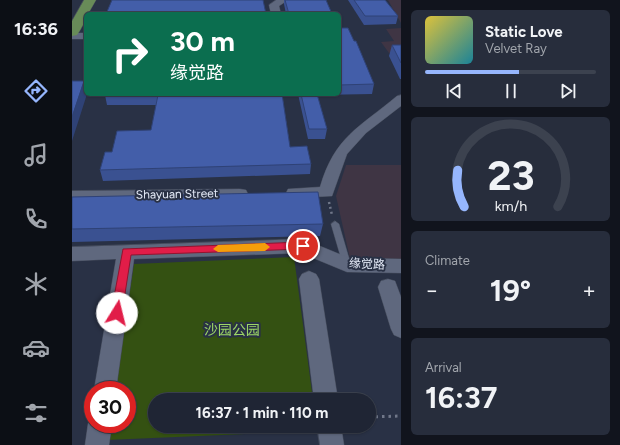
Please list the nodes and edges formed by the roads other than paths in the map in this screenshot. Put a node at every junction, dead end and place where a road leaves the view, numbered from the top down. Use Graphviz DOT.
graph roads {
  1 [pos="90,0"];
  2 [pos="283,0"];
  3 [pos="276,12"];
  4 [pos="72,32"];
  5 [pos="72,36"];
  6 [pos="84,36"];
  7 [pos="401,99"];
  8 [pos="255,193"];
  9 [pos="278,193"];
  10 [pos="72,196"];
  11 [pos="335,224"];
  12 [pos="126,251"];
  13 [pos="72,254"];
  14 [pos="346,265"];
  15 [pos="401,266"];
  16 [pos="309,279"];
  17 [pos="388,287"];
  18 [pos="401,329"];
  19 [pos="106,381"];
  20 [pos="325,393"];
  21 [pos="99,433"];
  22 [pos="330,433"];
  23 [pos="97,445"];
  24 [pos="332,445"];
  1 -- 4 [label="main road"];
  2 -- 3 [label="street"];
  5 -- 6 [label="street"];
  7 -- 9 [label="street"];
  8 -- 10 [label="street, Shayuan Street"];
  11 -- 14 [label="lane"];
  12 -- 13 [label="street, 缘觉路"];
  12 -- 14 [label="street, 缘觉路"];
  12 -- 19 [label="street"];
  14 -- 15 [label="street, 缘觉路"];
  16 -- 20 [label="street"];
  17 -- 18 [label="street"];
  21 -- 23 [label="street"];
  22 -- 24 [label="street"];
}
